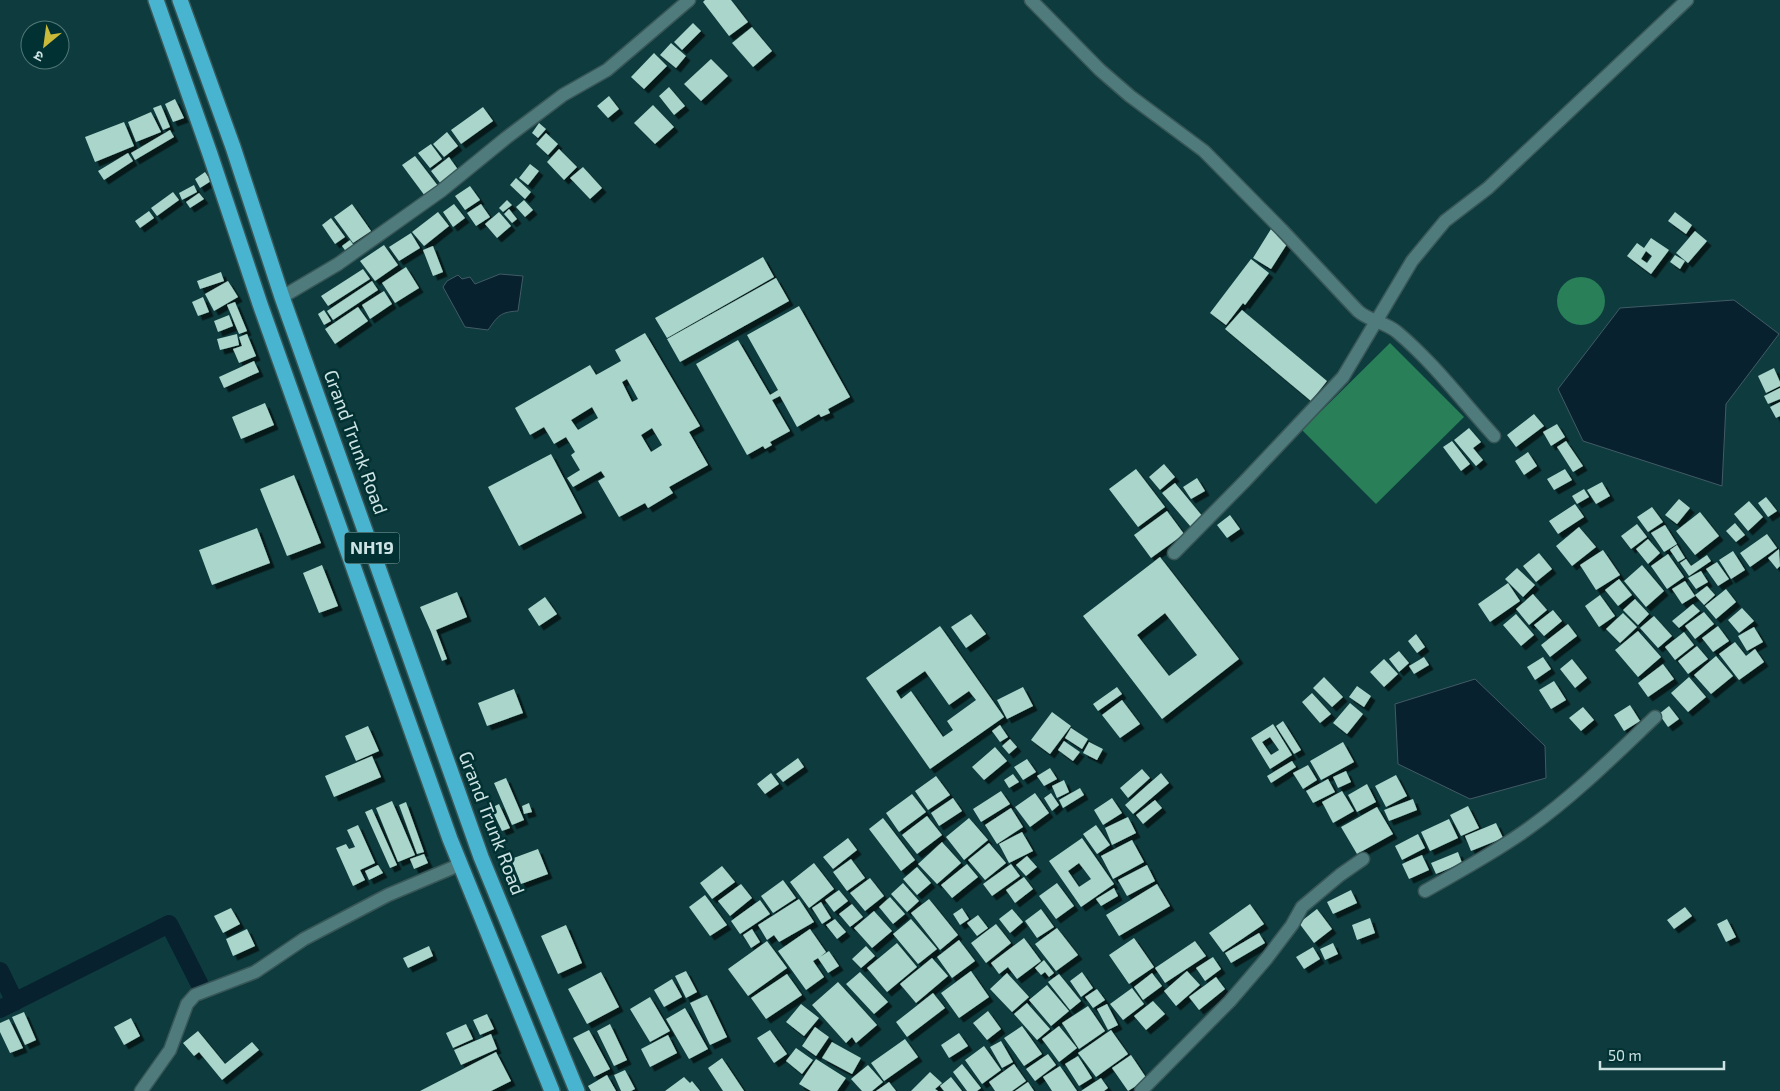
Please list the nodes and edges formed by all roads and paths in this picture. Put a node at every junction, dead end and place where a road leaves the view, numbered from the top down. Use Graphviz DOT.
graph roads {
  1 [pos="156,0"];
  2 [pos="180,0"];
  3 [pos="689,0"];
  4 [pos="1031,0"];
  5 [pos="1686,0"];
  6 [pos="270,259"];
  7 [pos="248,269"];
  8 [pos="282,297"];
  9 [pos="1376,320"];
  10 [pos="1494,436"];
  11 [pos="1174,553"];
  12 [pos="382,578"];
  13 [pos="360,586"];
  14 [pos="1655,717"];
  15 [pos="453,780"];
  16 [pos="432,790"];
  17 [pos="1363,859"];
  18 [pos="459,865"];
  19 [pos="1424,891"];
  20 [pos="141,1091"];
  21 [pos="552,1091"];
  22 [pos="577,1091"];
  23 [pos="1142,1091"];
  1 -- 7 [label="highway, NH19"];
  2 -- 6 [label="highway, Grand Trunk Road / NH19"];
  3 -- 8 [label="street"];
  4 -- 9 [label="street"];
  5 -- 9 [label="street"];
  6 -- 7 [label="highway"];
  6 -- 8 [label="highway, Grand Trunk Road / NH19"];
  7 -- 13 [label="highway, NH19"];
  8 -- 12 [label="highway, Grand Trunk Road / NH19"];
  9 -- 10 [label="street"];
  9 -- 11 [label="street"];
  12 -- 13 [label="highway"];
  12 -- 15 [label="highway, Grand Trunk Road / NH19"];
  13 -- 16 [label="highway, NH19"];
  14 -- 19 [label="street"];
  15 -- 16 [label="highway"];
  15 -- 22 [label="highway, Grand Trunk Road / NH19"];
  16 -- 18 [label="highway, NH19"];
  17 -- 23 [label="street"];
  18 -- 20 [label="street"];
  18 -- 21 [label="highway, NH19"];
}
